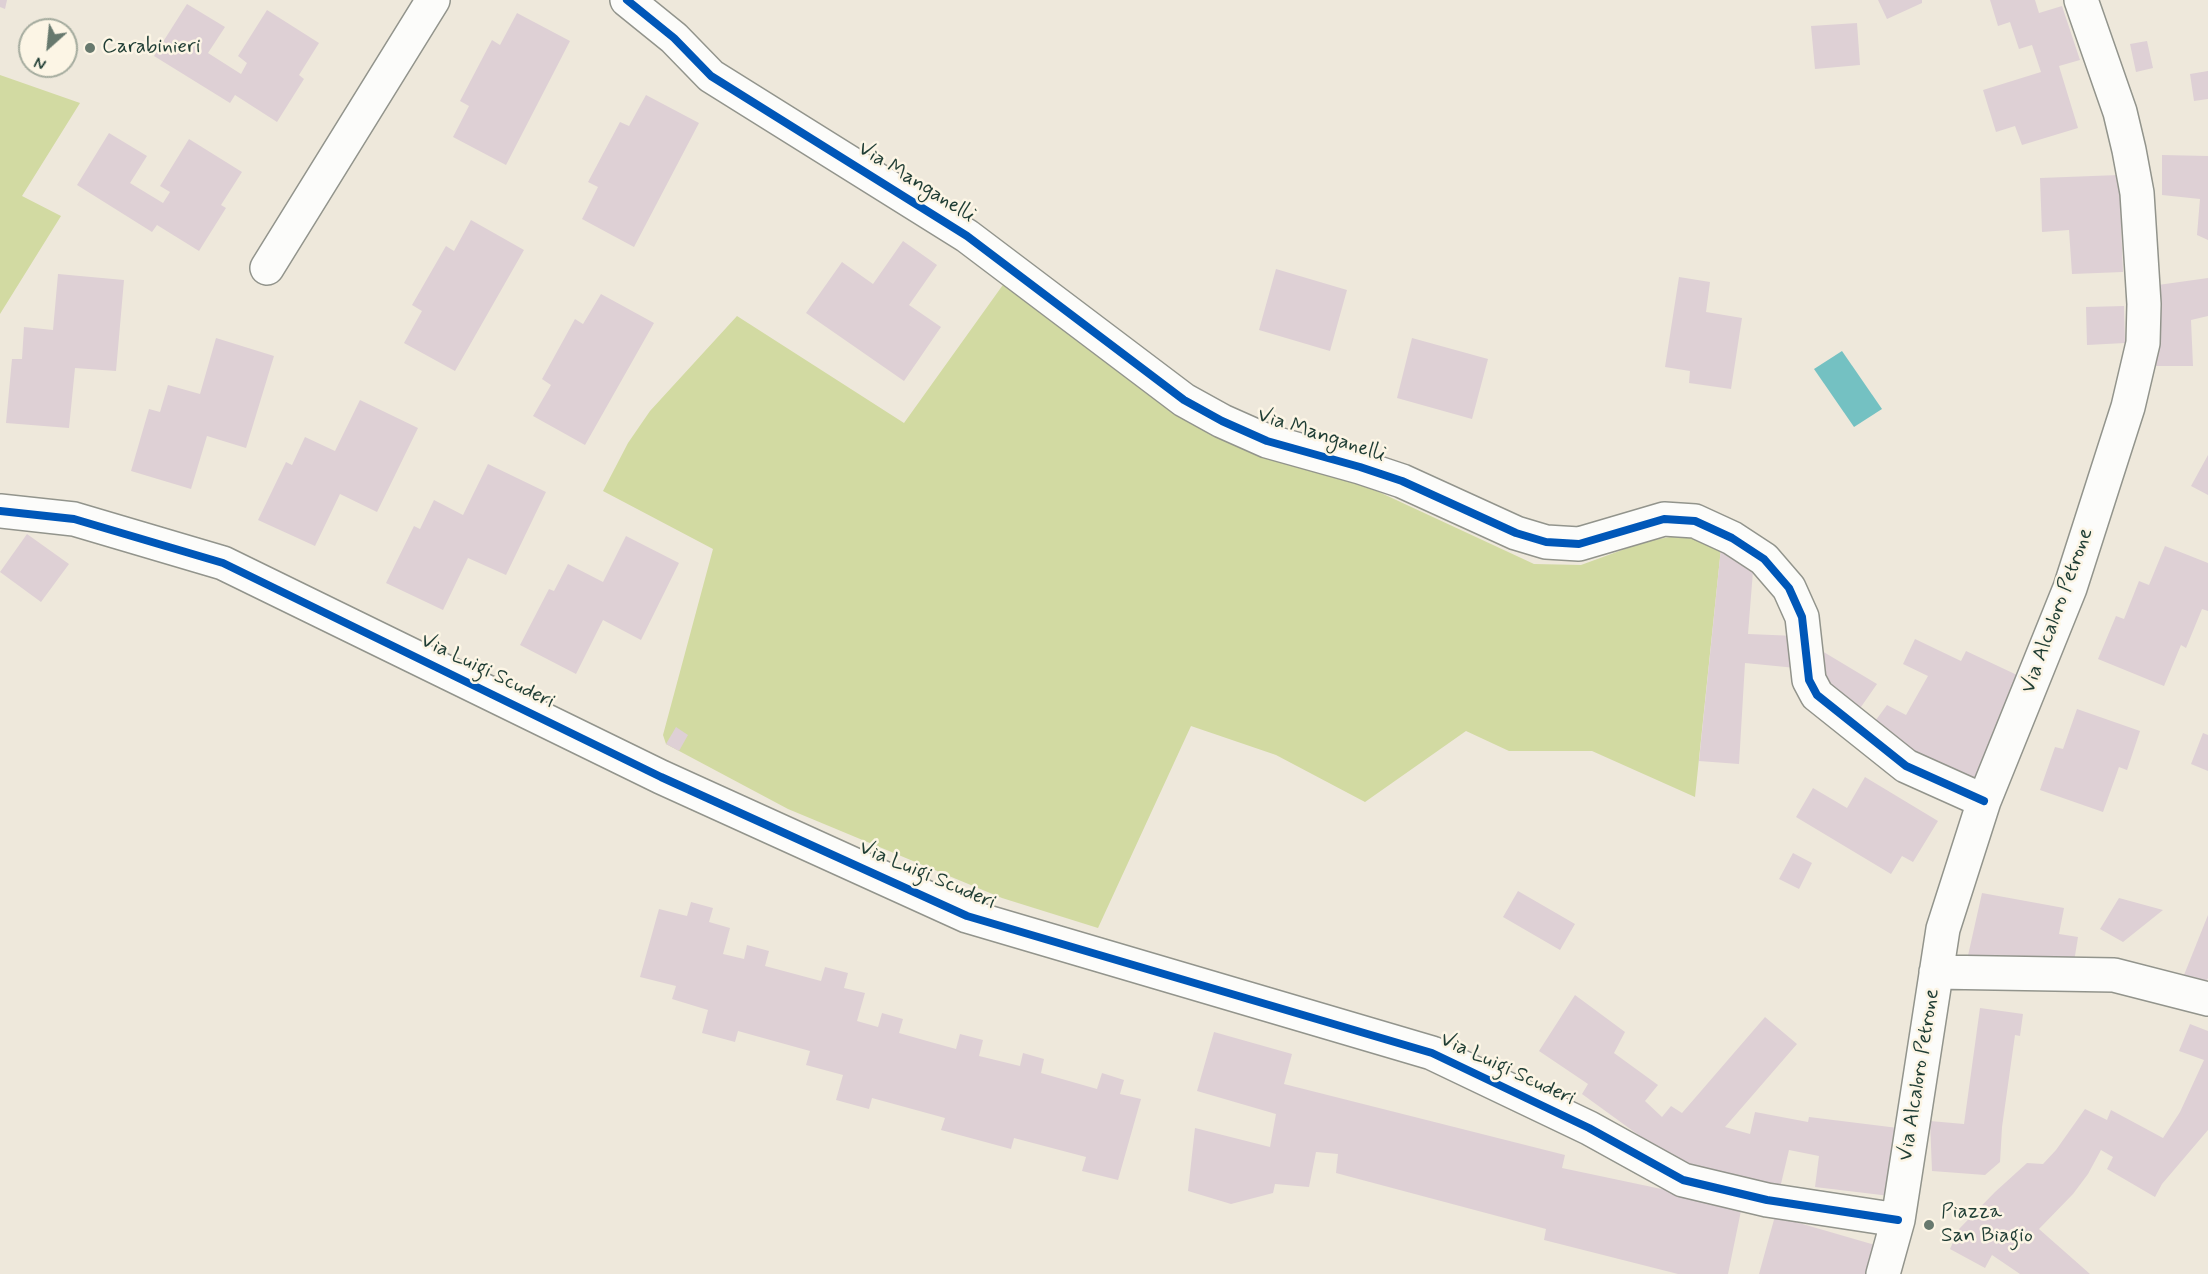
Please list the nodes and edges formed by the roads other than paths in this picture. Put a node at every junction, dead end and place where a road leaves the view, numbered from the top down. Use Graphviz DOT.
graph roads {
  1 [pos="433,0"];
  2 [pos="627,0"];
  3 [pos="2081,0"];
  4 [pos="267,268"];
  5 [pos="0,511"];
  6 [pos="1984,801"];
  7 [pos="1936,972"];
  8 [pos="2208,999"];
  9 [pos="1898,1220"];
  10 [pos="1883,1274"];
  1 -- 4 [label="street"];
  2 -- 6 [label="street, Via Manganelli"];
  3 -- 6 [label="street, Via Alcaloro Petrone"];
  5 -- 9 [label="street, Via Luigi Scuderi"];
  6 -- 7 [label="street, Via Alcaloro Petrone"];
  7 -- 8 [label="street"];
  7 -- 9 [label="street, Via Alcaloro Petrone"];
  9 -- 10 [label="street, Via Alcaloro Petrone"];
}
